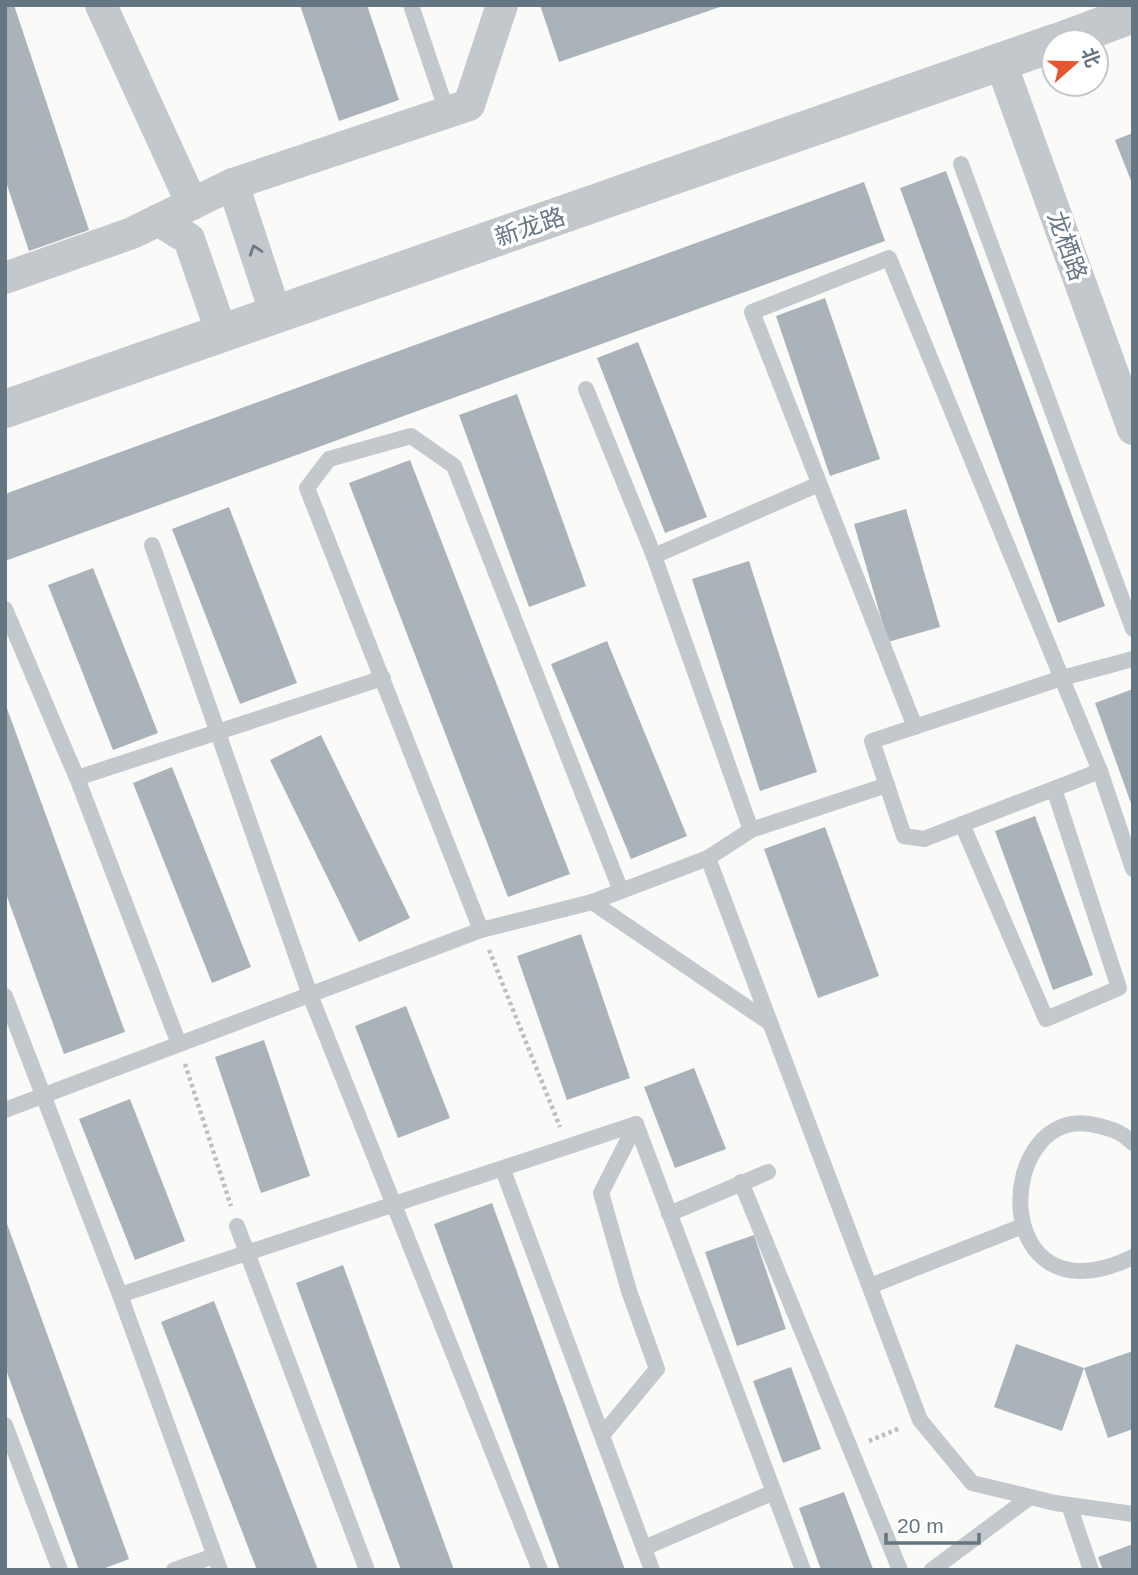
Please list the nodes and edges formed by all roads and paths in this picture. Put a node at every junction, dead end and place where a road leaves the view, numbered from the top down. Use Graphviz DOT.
graph roads {
  1 [pos="101,5"];
  2 [pos="411,5"];
  3 [pos="502,5"];
  4 [pos="1133,13"];
  5 [pos="1094,28"];
  6 [pos="1040,49"];
  7 [pos="1001,63"];
  8 [pos="447,112"];
  9 [pos="961,164"];
  10 [pos="233,184"];
  11 [pos="192,204"];
  12 [pos="158,220"];
  13 [pos="5,278"];
  14 [pos="276,315"];
  15 [pos="222,334"];
  16 [pos="586,389"];
  17 [pos="5,409"];
  18 [pos="1133,429"];
  19 [pos="819,484"];
  20 [pos="152,545"];
  21 [pos="654,556"];
  22 [pos="5,608"];
  23 [pos="1133,629"];
  24 [pos="1133,659"];
  25 [pos="383,678"];
  26 [pos="1062,678"];
  27 [pos="915,727"];
  28 [pos="217,732"];
  29 [pos="1100,771"];
  30 [pos="77,778"];
  31 [pos="887,785"];
  32 [pos="1054,789"];
  33 [pos="962,824"];
  34 [pos="751,830"];
  35 [pos="708,858"];
  36 [pos="1133,869"];
  37 [pos="621,891"];
  38 [pos="592,902"];
  39 [pos="481,930"];
  40 [pos="310,995"];
  41 [pos="5,996"];
  42 [pos="770,1023"];
  43 [pos="179,1044"];
  44 [pos="41,1096"];
  45 [pos="5,1110"];
  46 [pos="636,1124"];
  47 [pos="1133,1143"];
  48 [pos="568,1147"];
  49 [pos="503,1170"];
  50 [pos="768,1172"];
  51 [pos="741,1182"];
  52 [pos="393,1206"];
  53 [pos="669,1213"];
  54 [pos="237,1226"];
  55 [pos="1023,1226"];
  56 [pos="247,1253"];
  57 [pos="1133,1257"];
  58 [pos="870,1286"];
  59 [pos="120,1294"];
  60 [pos="920,1420"];
  61 [pos="5,1424"];
  62 [pos="603,1434"];
  63 [pos="850,1449"];
  64 [pos="774,1492"];
  65 [pos="1030,1497"];
  66 [pos="1069,1505"];
  67 [pos="1133,1514"];
  68 [pos="644,1548"];
  69 [pos="217,1563"];
  70 [pos="60,1570"];
  71 [pos="174,1570"];
  72 [pos="367,1570"];
  73 [pos="540,1570"];
  74 [pos="652,1570"];
  75 [pos="803,1570"];
  76 [pos="900,1570"];
  77 [pos="932,1570"];
  78 [pos="1091,1570"];
  1 -- 11 [label="street"];
  2 -- 8 [label="lane"];
  3 -- 8 [label="street"];
  4 -- 5 [label="street, 新龙路"];
  6 -- 7 [label="street, 新龙路"];
  7 -- 14 [label="street, 新龙路"];
  7 -- 18 [label="street, 龙栖路"];
  8 -- 10 [label="street"];
  9 -- 23 [label="lane"];
  10 -- 11 [label="street"];
  14 -- 10 [label="street, one-way"];
  11 -- 12 [label="street"];
  12 -- 13 [label="street"];
  12 -- 15 [label="street"];
  14 -- 15 [label="street, 新龙路"];
  15 -- 17 [label="street, 新龙路"];
  16 -- 21 [label="lane"];
  19 -- 21 [label="lane"];
  19 -- 26 [label="lane"];
  19 -- 27 [label="lane"];
  20 -- 28 [label="lane"];
  21 -- 34 [label="lane"];
  22 -- 30 [label="lane"];
  24 -- 26 [label="lane"];
  25 -- 28 [label="lane"];
  25 -- 37 [label="lane"];
  25 -- 39 [label="lane"];
  26 -- 27 [label="lane"];
  26 -- 29 [label="lane"];
  27 -- 31 [label="lane"];
  28 -- 30 [label="lane"];
  28 -- 40 [label="lane"];
  29 -- 32 [label="lane"];
  29 -- 36 [label="lane"];
  30 -- 43 [label="lane"];
  31 -- 33 [label="lane"];
  31 -- 34 [label="lane"];
  32 -- 33 [label="lane"];
  32 -- 33 [label="lane"];
  34 -- 35 [label="lane"];
  35 -- 37 [label="lane"];
  35 -- 42 [label="lane"];
  37 -- 38 [label="lane"];
  38 -- 39 [label="lane"];
  38 -- 42 [label="lane"];
  39 -- 40 [label="lane"];
  39 -- 48 [label="path"];
  40 -- 43 [label="lane"];
  40 -- 52 [label="lane"];
  41 -- 44 [label="lane"];
  42 -- 58 [label="lane"];
  43 -- 44 [label="lane"];
  43 -- 54 [label="path"];
  44 -- 45 [label="lane"];
  44 -- 59 [label="lane"];
  46 -- 48 [label="lane"];
  46 -- 53 [label="lane"];
  46 -- 62 [label="lane"];
  47 -- 55 [label="lane"];
  48 -- 49 [label="lane"];
  49 -- 52 [label="lane"];
  49 -- 62 [label="lane"];
  50 -- 51 [label="lane"];
  51 -- 53 [label="lane"];
  51 -- 63 [label="lane"];
  52 -- 56 [label="lane"];
  52 -- 73 [label="lane"];
  53 -- 64 [label="lane"];
  54 -- 56 [label="lane"];
  55 -- 57 [label="lane"];
  55 -- 58 [label="lane"];
  56 -- 59 [label="lane"];
  56 -- 72 [label="lane"];
  58 -- 60 [label="lane"];
  59 -- 69 [label="lane"];
  60 -- 63 [label="path"];
  60 -- 65 [label="lane"];
  61 -- 70 [label="lane"];
  62 -- 68 [label="lane"];
  63 -- 76 [label="lane"];
  64 -- 68 [label="lane"];
  64 -- 75 [label="lane"];
  65 -- 66 [label="lane"];
  65 -- 77 [label="lane"];
  66 -- 67 [label="lane"];
  66 -- 78 [label="lane"];
  68 -- 74 [label="lane"];
  69 -- 71 [label="lane"];
}
